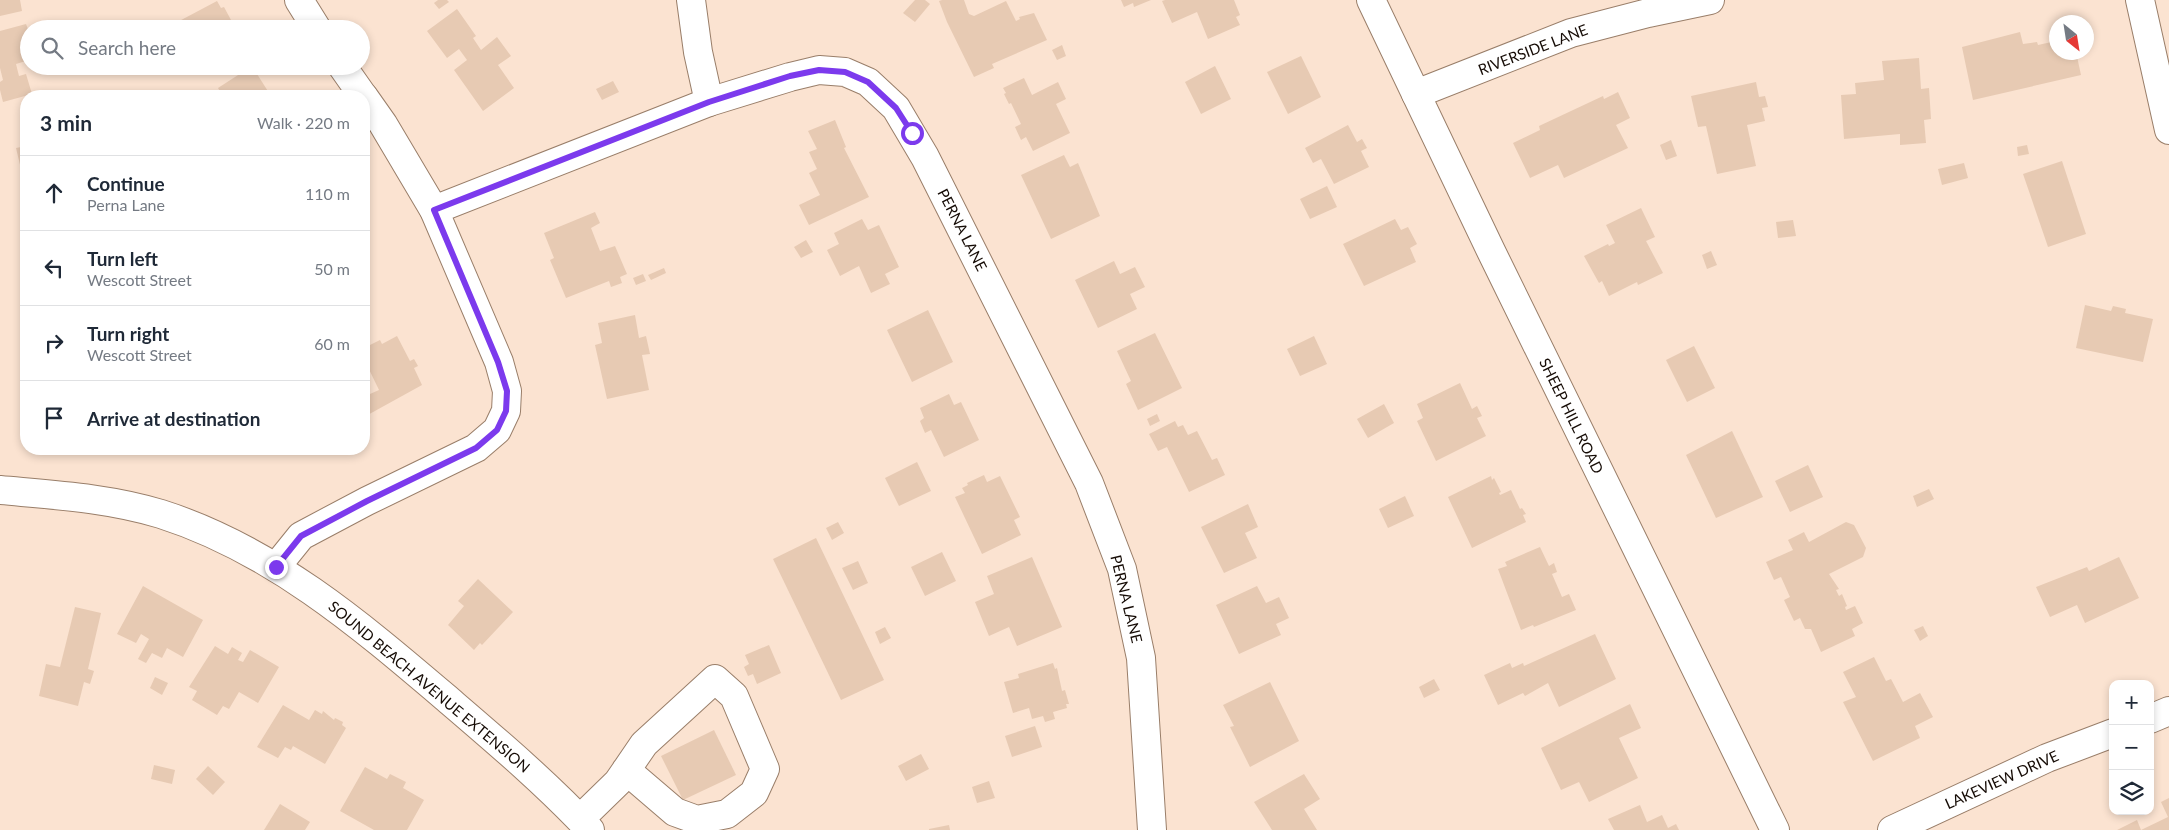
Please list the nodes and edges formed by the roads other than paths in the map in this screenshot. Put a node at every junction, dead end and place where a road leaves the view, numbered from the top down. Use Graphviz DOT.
graph roads {
  1 [pos="299,0"];
  2 [pos="691,0"];
  3 [pos="1370,0"];
  4 [pos="1710,0"];
  5 [pos="2140,0"];
  6 [pos="311,20"];
  7 [pos="349,75"];
  8 [pos="360,90"];
  9 [pos="1416,94"];
  10 [pos="709,102"];
  11 [pos="370,105"];
  12 [pos="2169,130"];
  13 [pos="434,210"];
  14 [pos="0,490"];
  15 [pos="276,567"];
  16 [pos="2169,712"];
  17 [pos="2154,718"];
  18 [pos="2109,735"];
  19 [pos="626,770"];
  20 [pos="585,825"];
  21 [pos="1152,830"];
  22 [pos="1775,830"];
  23 [pos="1892,830"];
  1 -- 6 [label="street"];
  2 -- 10 [label="street"];
  3 -- 9 [label="street, SHEEP HILL ROAD"];
  4 -- 9 [label="street, RIVERSIDE LANE"];
  5 -- 12 [label="street"];
  7 -- 8 [label="street"];
  9 -- 22 [label="street, SHEEP HILL ROAD"];
  10 -- 13 [label="street, PERNA LANE"];
  10 -- 21 [label="street, PERNA LANE"];
  11 -- 13 [label="street"];
  13 -- 15 [label="street"];
  14 -- 15 [label="street, SOUND BEACH AVENUE EXTENSION"];
  15 -- 20 [label="street, SOUND BEACH AVENUE EXTENSION"];
  16 -- 17 [label="street"];
  18 -- 23 [label="street, LAKEVIEW DRIVE"];
  19 -- 19 [label="street"];
  19 -- 20 [label="street"];
}
